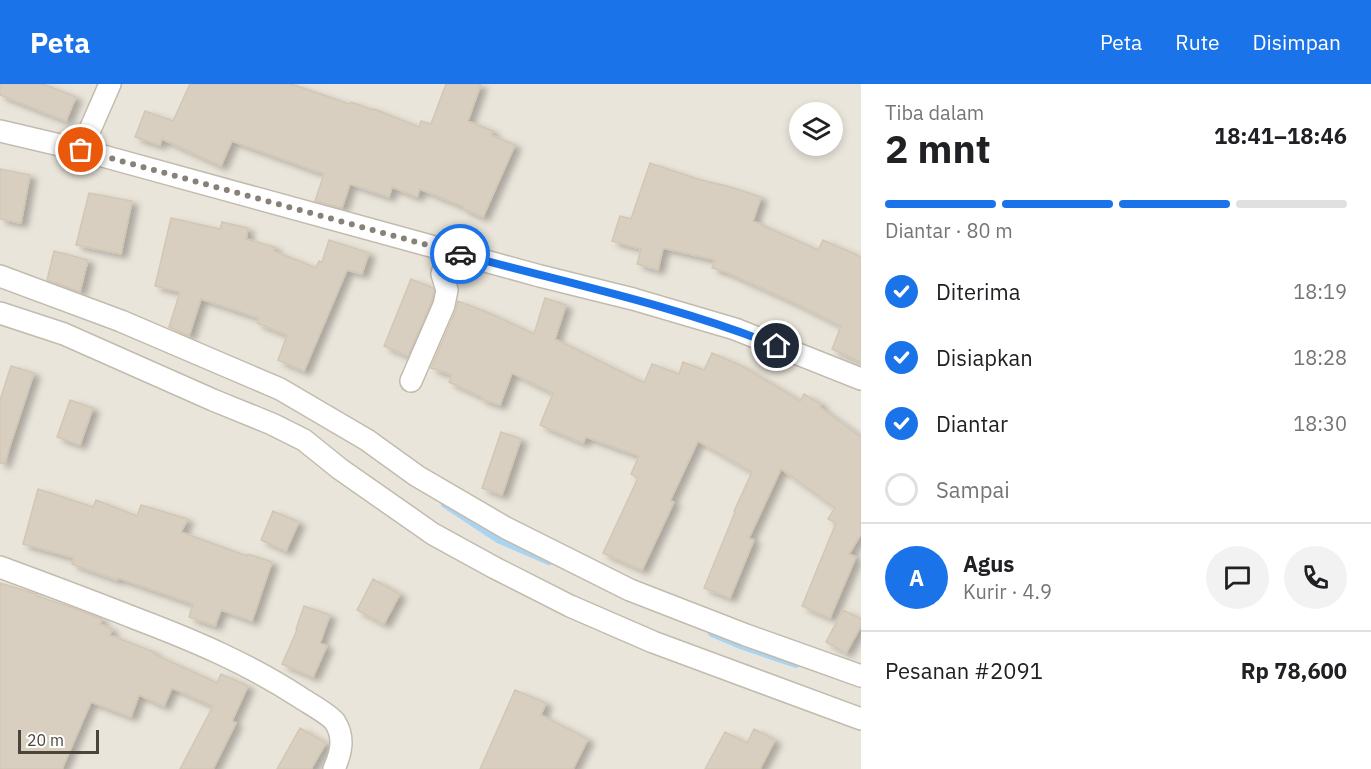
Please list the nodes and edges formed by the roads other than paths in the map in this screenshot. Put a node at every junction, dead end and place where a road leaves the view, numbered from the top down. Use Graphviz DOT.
graph roads {
  1 [pos="110,84"];
  2 [pos="0,131"];
  3 [pos="81,150"];
  4 [pos="449,251"];
  5 [pos="0,276"];
  6 [pos="0,313"];
  7 [pos="861,379"];
  8 [pos="411,381"];
  9 [pos="0,567"];
  10 [pos="861,676"];
  11 [pos="861,719"];
  12 [pos="334,769"];
  1 -- 3 [label="street"];
  2 -- 3 [label="street"];
  3 -- 4 [label="street"];
  4 -- 7 [label="street"];
  4 -- 8 [label="street"];
  5 -- 10 [label="street"];
  6 -- 11 [label="street"];
  9 -- 12 [label="street"];
}
